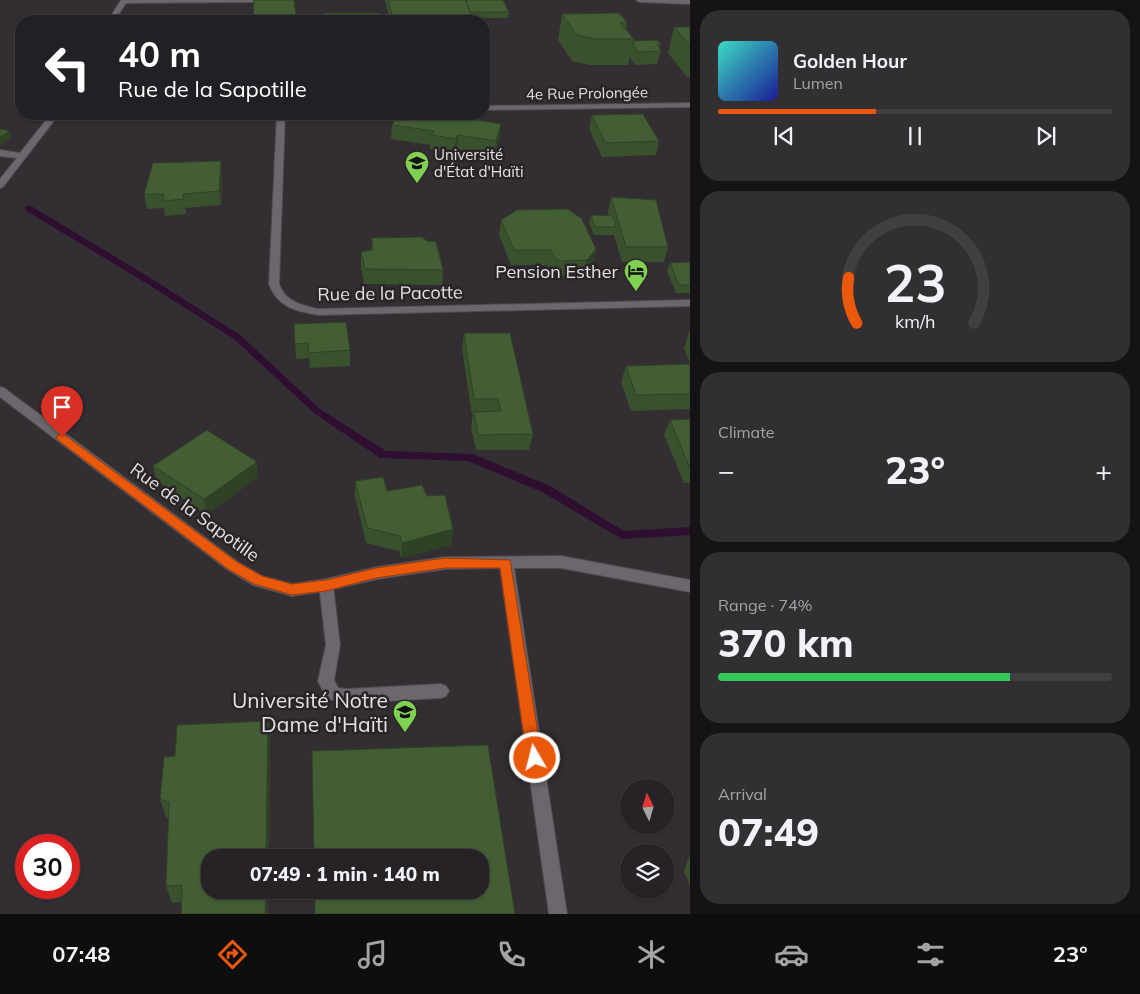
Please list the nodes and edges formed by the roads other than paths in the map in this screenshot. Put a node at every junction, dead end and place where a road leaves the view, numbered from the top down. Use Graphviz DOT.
graph roads {
  1 [pos="269,0"];
  2 [pos="639,0"];
  3 [pos="124,1"];
  4 [pos="690,2"];
  5 [pos="115,15"];
  6 [pos="690,104"];
  7 [pos="490,108"];
  8 [pos="50,120"];
  9 [pos="281,120"];
  10 [pos="0,153"];
  11 [pos="22,156"];
  12 [pos="0,185"];
  13 [pos="690,303"];
  14 [pos="0,391"];
  15 [pos="506,563"];
  16 [pos="326,586"];
  17 [pos="690,586"];
  18 [pos="441,691"];
  19 [pos="558,914"];
  1 -- 3 [label="street"];
  2 -- 4 [label="street"];
  3 -- 5 [label="street"];
  6 -- 7 [label="street, 4e Rue Prolongée"];
  8 -- 11 [label="street"];
  9 -- 13 [label="street, Rue de la Pacotte"];
  10 -- 11 [label="street"];
  11 -- 12 [label="street"];
  14 -- 16 [label="street, Rue de la Sapotille"];
  15 -- 16 [label="street, Rue de la Sapotille"];
  15 -- 17 [label="street, Rue de la Sapotille"];
  15 -- 19 [label="street"];
  16 -- 18 [label="street"];
}
